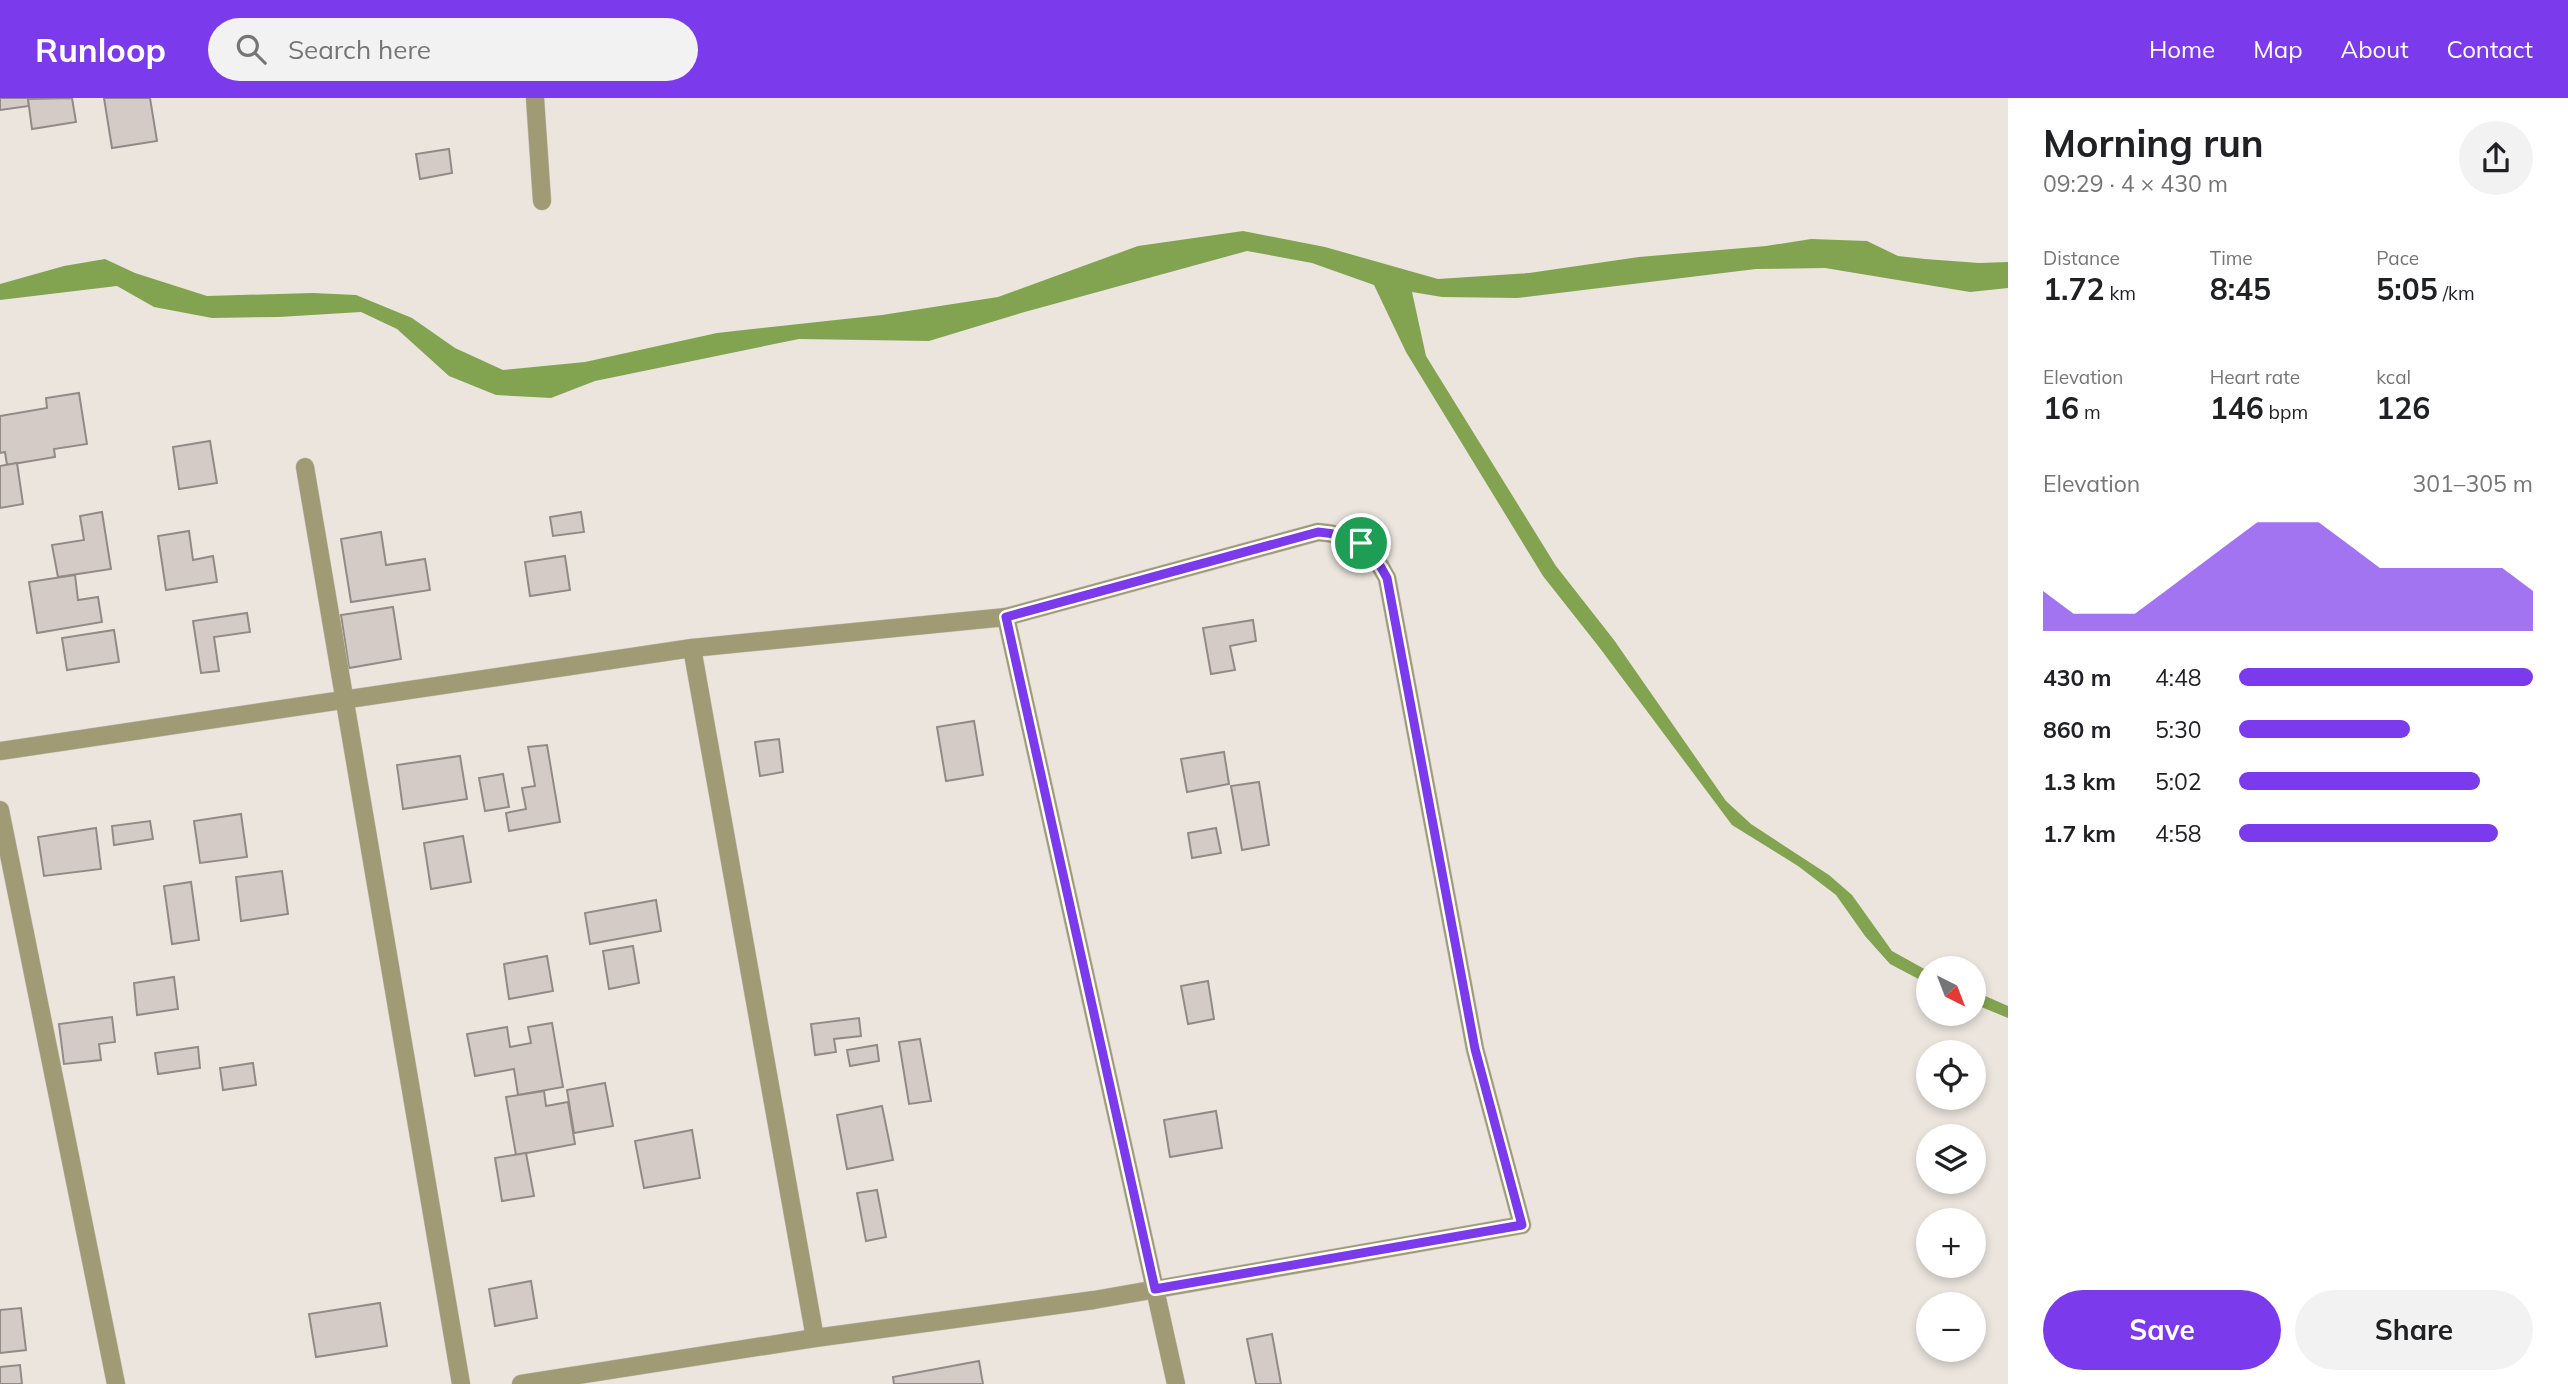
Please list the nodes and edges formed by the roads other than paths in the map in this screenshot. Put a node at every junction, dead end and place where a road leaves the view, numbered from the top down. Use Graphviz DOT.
graph roads {
  1 [pos="535,98"];
  2 [pos="542,201"];
  3 [pos="305,467"];
  4 [pos="1006,617"];
  5 [pos="692,648"];
  6 [pos="345,700"];
  7 [pos="0,751"];
  8 [pos="0,810"];
  9 [pos="1155,1289"];
  10 [pos="815,1338"];
  11 [pos="116,1384"];
  12 [pos="461,1384"];
  13 [pos="521,1384"];
  14 [pos="1176,1384"];
  1 -- 2 [label="street"];
  3 -- 6 [label="street"];
  4 -- 5 [label="street"];
  4 -- 9 [label="street"];
  4 -- 9 [label="street"];
  5 -- 6 [label="street"];
  5 -- 10 [label="street"];
  6 -- 7 [label="street"];
  6 -- 12 [label="street"];
  8 -- 11 [label="street"];
  9 -- 10 [label="street"];
  9 -- 14 [label="street"];
  10 -- 13 [label="street"];
}
